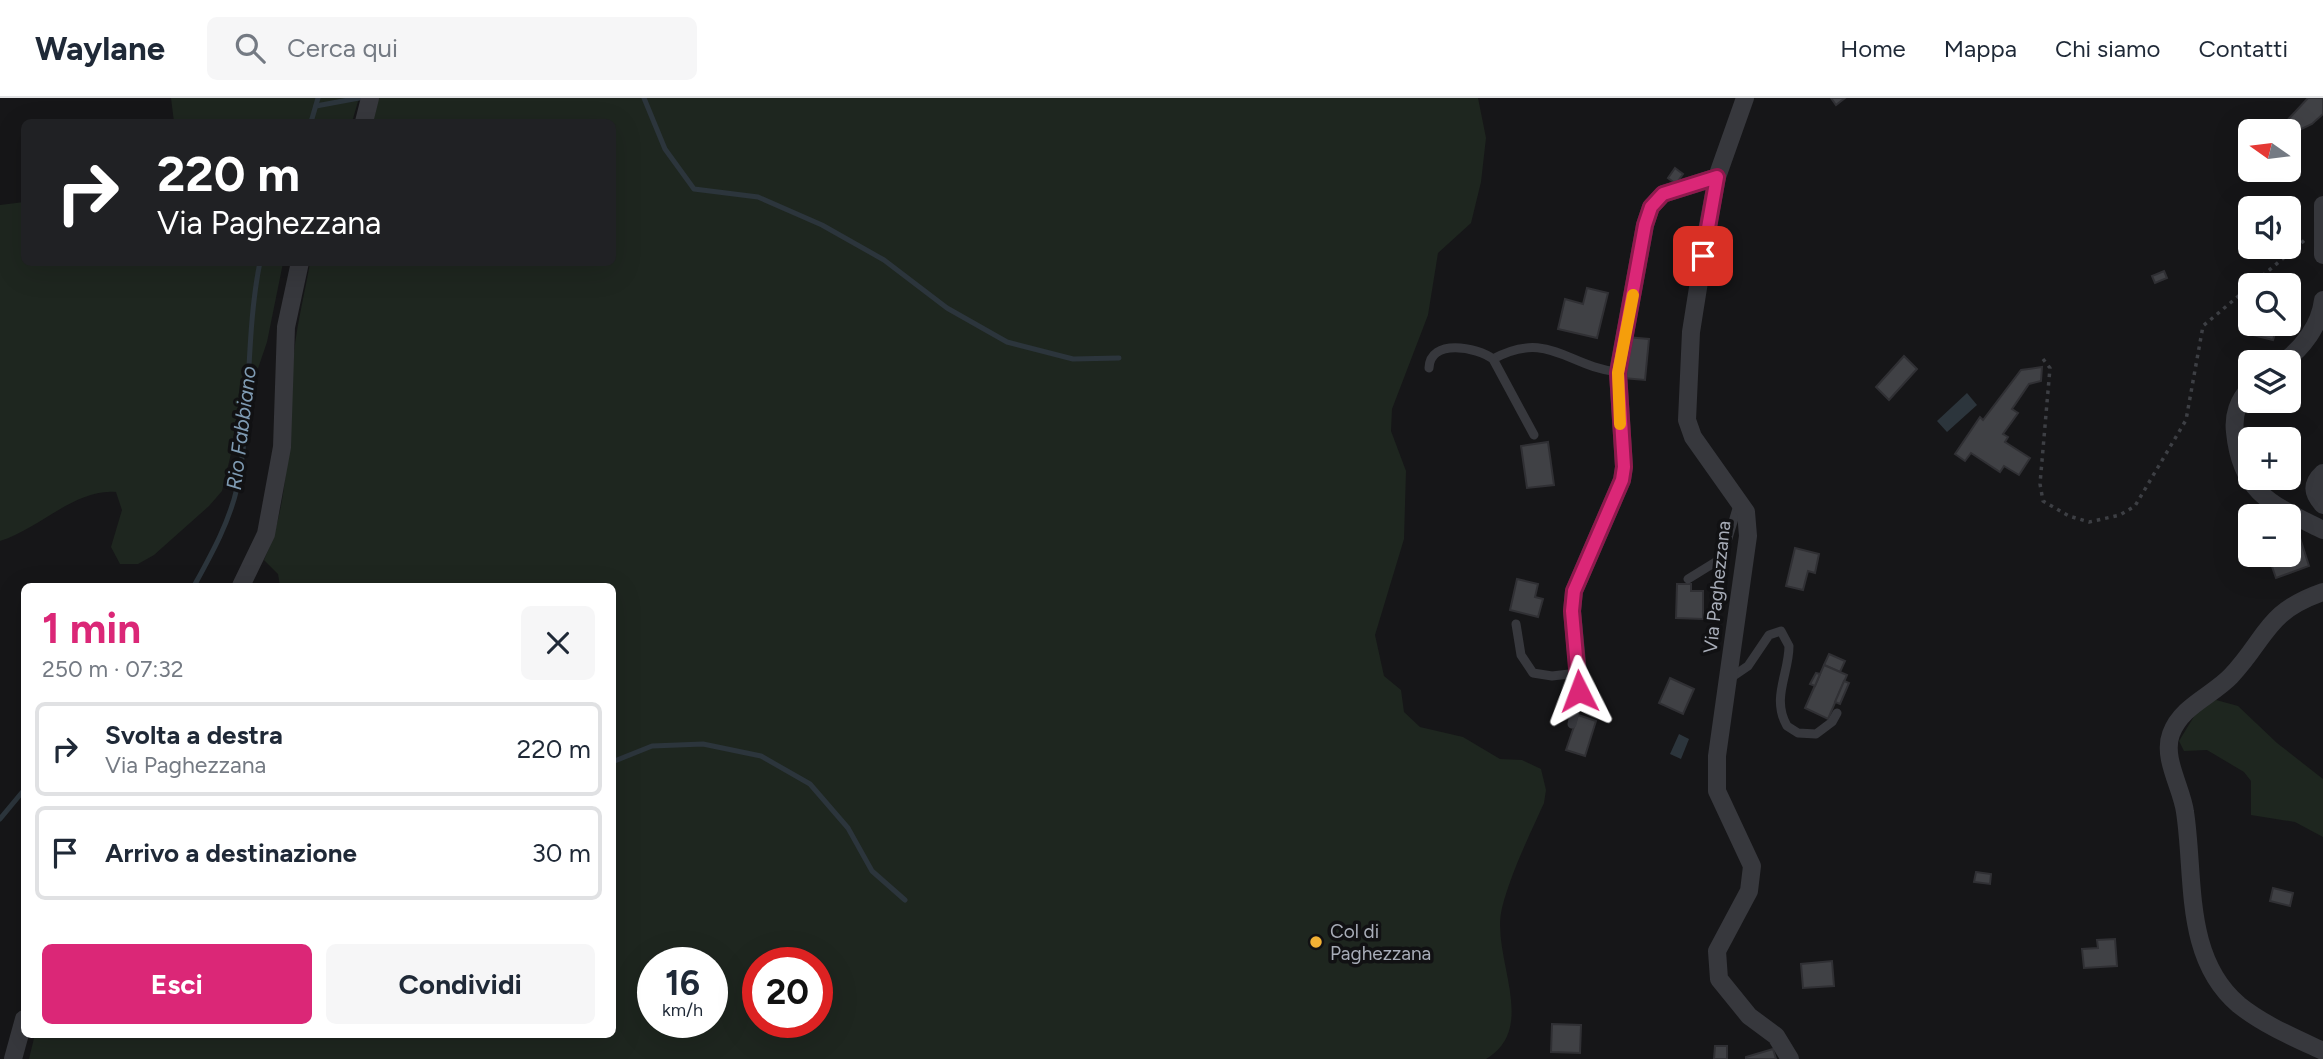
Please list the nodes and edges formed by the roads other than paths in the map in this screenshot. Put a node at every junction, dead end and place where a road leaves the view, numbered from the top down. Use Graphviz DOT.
graph roads {
  1 [pos="370,98"];
  2 [pos="1745,98"];
  3 [pos="365,119"];
  4 [pos="1717,177"];
  5 [pos="2323,205"];
  6 [pos="2322,228"];
  7 [pos="2323,255"];
  8 [pos="299,266"];
  9 [pos="2323,300"];
  10 [pos="2298,350"];
  11 [pos="1493,359"];
  12 [pos="1429,368"];
  13 [pos="1618,373"];
  14 [pos="2238,406"];
  15 [pos="1534,435"];
  16 [pos="2323,472"];
  17 [pos="1739,502"];
  18 [pos="2323,505"];
  19 [pos="2323,530"];
  20 [pos="1688,579"];
  21 [pos="242,583"];
  22 [pos="2323,592"];
  23 [pos="1516,624"];
  24 [pos="1578,673"];
  25 [pos="1728,680"];
  26 [pos="1837,713"];
  27 [pos="1572,723"];
  28 [pos="21,1030"];
  29 [pos="2323,1051"];
  30 [pos="13,1059"];
  31 [pos="1790,1059"];
  1 -- 3 [label="street"];
  2 -- 4 [label="street, Via Paghezzana"];
  4 -- 13 [label="street"];
  4 -- 17 [label="street, Via Paghezzana"];
  5 -- 6 [label="street"];
  6 -- 7 [label="street"];
  8 -- 21 [label="street"];
  9 -- 10 [label="street"];
  11 -- 12 [label="lane"];
  11 -- 13 [label="lane"];
  11 -- 15 [label="lane"];
  13 -- 24 [label="street"];
  14 -- 19 [label="street"];
  16 -- 18 [label="street"];
  17 -- 20 [label="lane"];
  17 -- 25 [label="street, Via Paghezzana"];
  22 -- 29 [label="street"];
  23 -- 24 [label="lane"];
  24 -- 27 [label="lane"];
  25 -- 26 [label="lane"];
  25 -- 31 [label="street, Via Paghezzana"];
  28 -- 30 [label="street"];
}
